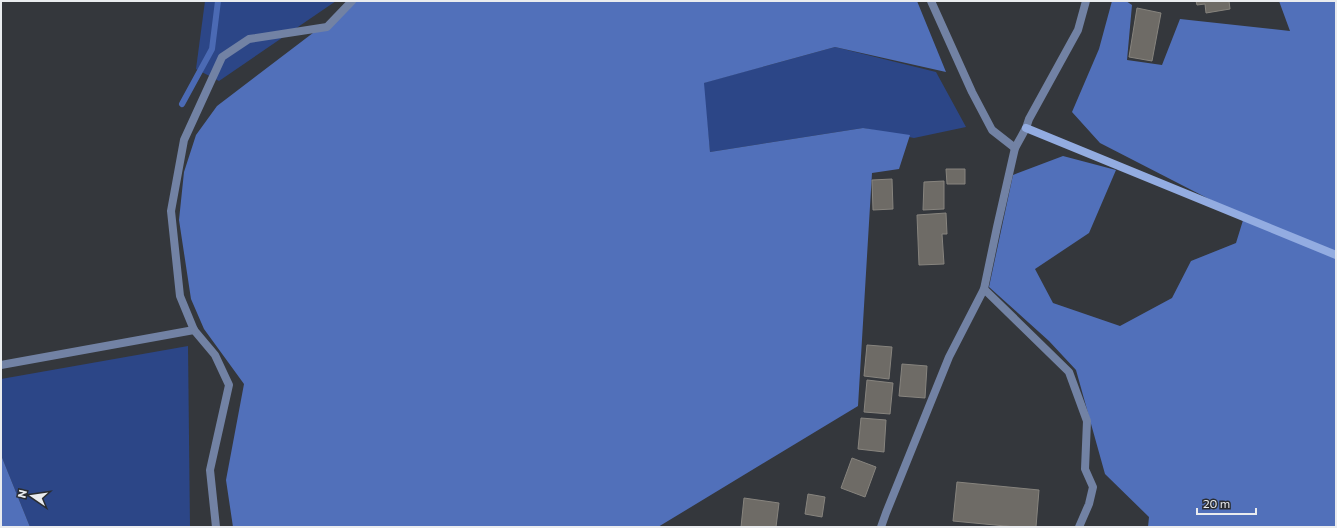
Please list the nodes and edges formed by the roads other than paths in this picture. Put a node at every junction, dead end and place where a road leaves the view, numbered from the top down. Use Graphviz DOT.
graph roads {
  1 [pos="352,1"];
  2 [pos="930,1"];
  3 [pos="1086,1"];
  4 [pos="1026,128"];
  5 [pos="1015,148"];
  6 [pos="1336,255"];
  7 [pos="984,289"];
  8 [pos="194,330"];
  9 [pos="1,365"];
  10 [pos="216,527"];
  11 [pos="881,527"];
  12 [pos="1079,527"];
  1 -- 8 [label="street"];
  2 -- 5 [label="street"];
  3 -- 4 [label="street"];
  4 -- 5 [label="street"];
  4 -- 6 [label="street"];
  5 -- 7 [label="street"];
  7 -- 11 [label="street"];
  7 -- 12 [label="street"];
  8 -- 9 [label="street"];
  8 -- 10 [label="street"];
}
